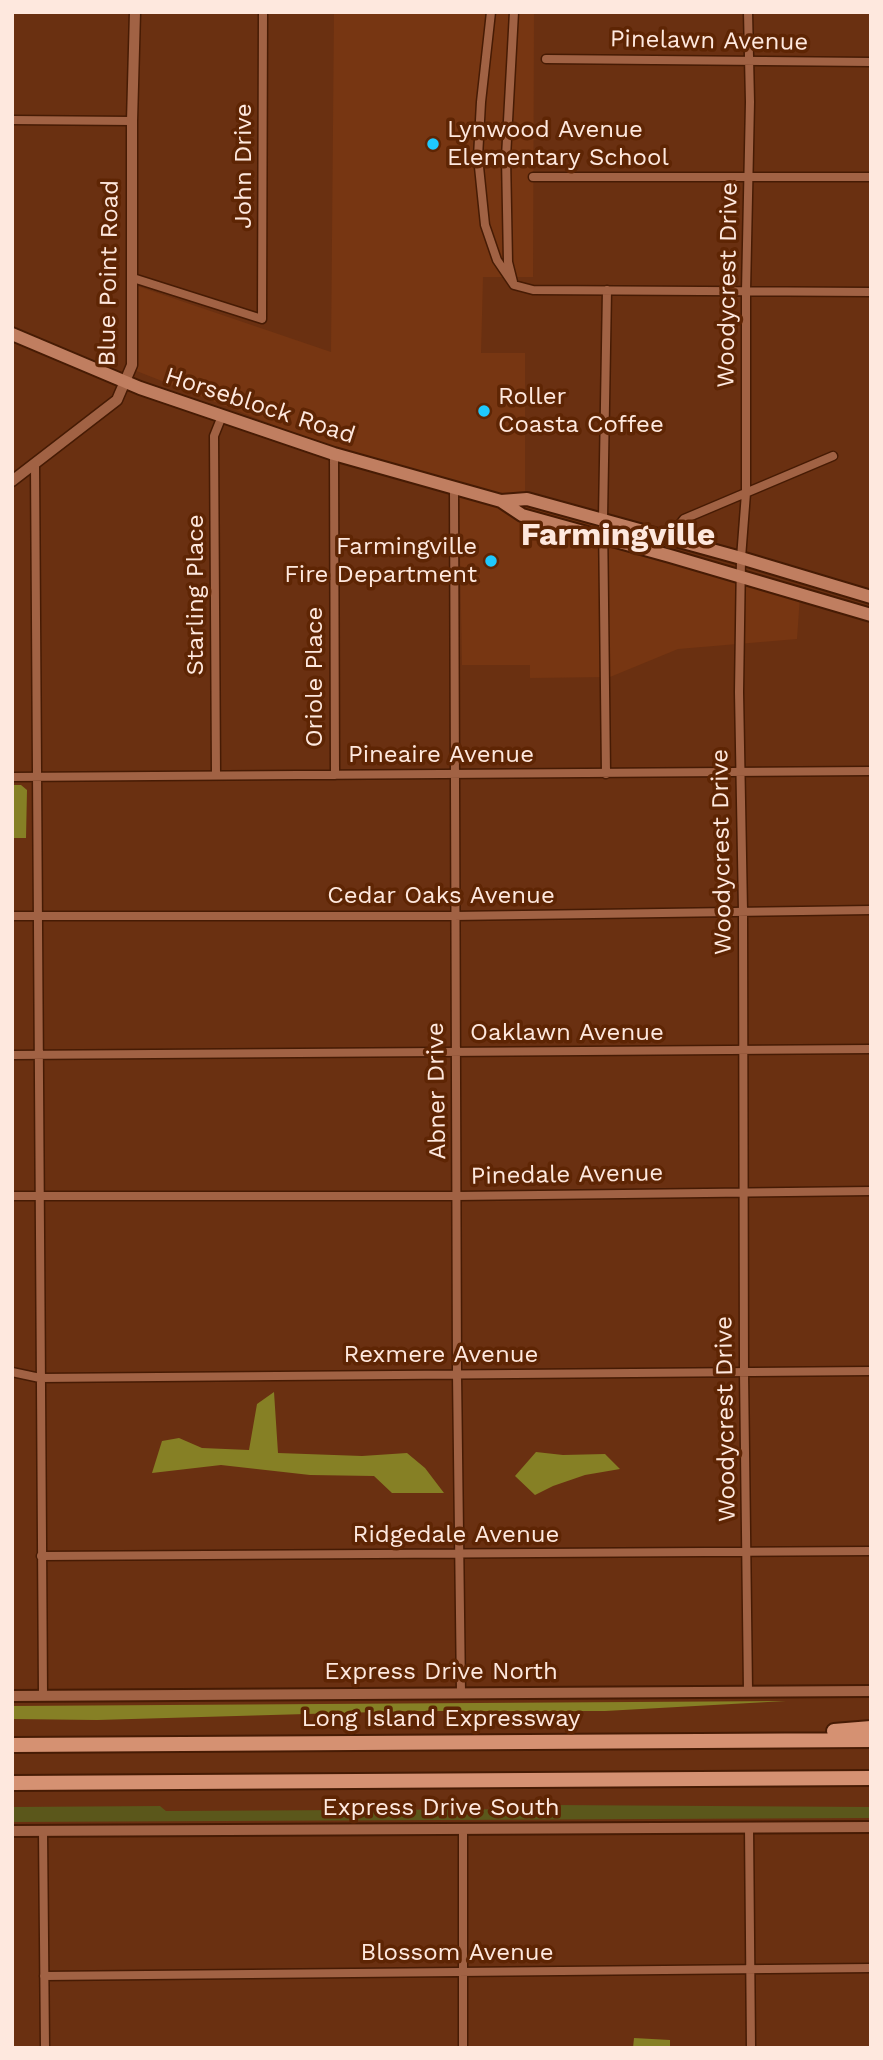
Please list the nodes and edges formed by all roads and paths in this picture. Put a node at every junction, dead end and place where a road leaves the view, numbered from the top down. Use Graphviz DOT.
graph roads {
  1 [pos="135,12"];
  2 [pos="263,12"];
  3 [pos="491,12"];
  4 [pos="514,12"];
  5 [pos="748,12"];
  6 [pos="546,59"];
  7 [pos="747,60"];
  8 [pos="871,62"];
  9 [pos="12,120"];
  10 [pos="132,121"];
  11 [pos="748,176"];
  12 [pos="533,177"];
  13 [pos="871,177"];
  14 [pos="133,278"];
  15 [pos="514,285"];
  16 [pos="607,290"];
  17 [pos="746,291"];
  18 [pos="871,292"];
  19 [pos="12,334"];
  20 [pos="126,382"];
  21 [pos="222,416"];
  22 [pos="334,454"];
  23 [pos="833,456"];
  24 [pos="35,465"];
  25 [pos="12,481"];
  26 [pos="454,489"];
  27 [pos="746,493"];
  28 [pos="501,501"];
  29 [pos="603,518"];
  30 [pos="603,537"];
  31 [pos="669,537"];
  32 [pos="741,558"];
  33 [pos="741,577"];
  34 [pos="871,597"];
  35 [pos="871,615"];
  36 [pos="871,771"];
  37 [pos="740,773"];
  38 [pos="606,774"];
  39 [pos="216,775"];
  40 [pos="335,775"];
  41 [pos="454,775"];
  42 [pos="12,778"];
  43 [pos="38,778"];
  44 [pos="871,910"];
  45 [pos="743,911"];
  46 [pos="12,916"];
  47 [pos="37,916"];
  48 [pos="454,916"];
  49 [pos="871,1049"];
  50 [pos="742,1051"];
  51 [pos="455,1053"];
  52 [pos="12,1055"];
  53 [pos="40,1055"];
  54 [pos="871,1191"];
  55 [pos="743,1192"];
  56 [pos="12,1196"];
  57 [pos="40,1196"];
  58 [pos="457,1196"];
  59 [pos="871,1371"];
  60 [pos="12,1372"];
  61 [pos="744,1373"];
  62 [pos="457,1374"];
  63 [pos="40,1378"];
  64 [pos="871,1551"];
  65 [pos="746,1553"];
  66 [pos="459,1555"];
  67 [pos="41,1556"];
  68 [pos="748,1691"];
  69 [pos="871,1691"];
  70 [pos="461,1693"];
  71 [pos="43,1695"];
  72 [pos="12,1696"];
  73 [pos="871,1728"];
  74 [pos="736,1740"];
  75 [pos="871,1740"];
  76 [pos="12,1745"];
  77 [pos="871,1778"];
  78 [pos="770,1779"];
  79 [pos="12,1783"];
  80 [pos="871,1787"];
  81 [pos="749,1827"];
  82 [pos="871,1827"];
  83 [pos="463,1829"];
  84 [pos="43,1831"];
  85 [pos="12,1832"];
  86 [pos="871,1968"];
  87 [pos="750,1970"];
  88 [pos="463,1972"];
  89 [pos="44,1976"];
  90 [pos="45,2048"];
  91 [pos="463,2048"];
  92 [pos="751,2048"];
  1 -- 10 [label="street, Blue Point Road"];
  2 -- 14 [label="street, John Drive"];
  3 -- 15 [label="street"];
  4 -- 15 [label="street"];
  5 -- 7 [label="street, Woodycrest Drive"];
  6 -- 7 [label="street, Pinelawn Avenue"];
  7 -- 8 [label="street, Pinelawn Avenue"];
  7 -- 11 [label="street, Woodycrest Drive"];
  9 -- 10 [label="street"];
  10 -- 14 [label="street, Blue Point Road"];
  11 -- 12 [label="street"];
  11 -- 13 [label="street"];
  11 -- 17 [label="street, Woodycrest Drive"];
  14 -- 20 [label="street, Blue Point Road"];
  15 -- 16 [label="street"];
  16 -- 17 [label="street"];
  16 -- 29 [label="street"];
  17 -- 18 [label="street"];
  17 -- 27 [label="street, Woodycrest Drive"];
  19 -- 20 [label="main road, Horseblock Road"];
  20 -- 21 [label="main road, Horseblock Road"];
  20 -- 24 [label="street, Blue Point Road"];
  21 -- 22 [label="main road, Horseblock Road"];
  21 -- 39 [label="street, Starling Place"];
  22 -- 26 [label="main road, Horseblock Road"];
  22 -- 40 [label="street, Oriole Place"];
  23 -- 27 [label="street"];
  24 -- 25 [label="street, Blue Point Road"];
  24 -- 43 [label="street"];
  26 -- 28 [label="main road, Horseblock Road"];
  26 -- 41 [label="street, Abner Drive"];
  27 -- 31 [label="street"];
  27 -- 32 [label="street, Woodycrest Drive"];
  28 -- 29 [label="main road, Horseblock Road"];
  28 -- 30 [label="main road, Horseblock Road"];
  29 -- 30 [label="street"];
  29 -- 31 [label="main road, Horseblock Road"];
  30 -- 33 [label="main road, Horseblock Road"];
  30 -- 38 [label="street"];
  31 -- 32 [label="main road, Horseblock Road"];
  32 -- 33 [label="street, Woodycrest Drive"];
  32 -- 34 [label="main road, Horseblock Road"];
  33 -- 35 [label="main road, Horseblock Road"];
  33 -- 37 [label="street, Woodycrest Drive"];
  36 -- 37 [label="street, Pineaire Avenue"];
  37 -- 38 [label="street, Pineaire Avenue"];
  37 -- 45 [label="street, Woodycrest Drive"];
  38 -- 41 [label="street, Pineaire Avenue"];
  39 -- 40 [label="street, Pineaire Avenue"];
  39 -- 43 [label="street, Pineaire Avenue"];
  40 -- 41 [label="street, Pineaire Avenue"];
  41 -- 48 [label="street, Abner Drive"];
  42 -- 43 [label="street, Pineaire Avenue"];
  43 -- 47 [label="street"];
  44 -- 45 [label="street, Cedar Oaks Avenue"];
  45 -- 48 [label="street, Cedar Oaks Avenue"];
  45 -- 50 [label="street, Woodycrest Drive"];
  46 -- 47 [label="street, Cedar Oaks Avenue"];
  47 -- 48 [label="street, Cedar Oaks Avenue"];
  47 -- 53 [label="street"];
  48 -- 51 [label="street, Abner Drive"];
  49 -- 50 [label="street, Oaklawn Avenue"];
  50 -- 51 [label="street, Oaklawn Avenue"];
  50 -- 55 [label="street, Woodycrest Drive"];
  51 -- 53 [label="street, Oaklawn Avenue"];
  51 -- 58 [label="street, Abner Drive"];
  52 -- 53 [label="street, Oaklawn Avenue"];
  53 -- 57 [label="street"];
  54 -- 55 [label="street, Pinedale Avenue"];
  55 -- 58 [label="street, Pinedale Avenue"];
  55 -- 61 [label="street, Woodycrest Drive"];
  56 -- 57 [label="street, Pinedale Avenue"];
  57 -- 58 [label="street, Pinedale Avenue"];
  57 -- 63 [label="street"];
  58 -- 62 [label="street, Abner Drive"];
  59 -- 61 [label="street, Rexmere Avenue"];
  60 -- 63 [label="street, Rexmere Avenue"];
  61 -- 62 [label="street, Rexmere Avenue"];
  61 -- 65 [label="street, Woodycrest Drive"];
  62 -- 63 [label="street, Rexmere Avenue"];
  62 -- 66 [label="street, Abner Drive"];
  63 -- 67 [label="street"];
  64 -- 65 [label="street, Ridgedale Avenue"];
  65 -- 66 [label="street, Ridgedale Avenue"];
  65 -- 68 [label="street, Woodycrest Drive"];
  66 -- 67 [label="street, Ridgedale Avenue"];
  66 -- 70 [label="street, Abner Drive"];
  67 -- 71 [label="street"];
  68 -- 69 [label="main road, Express Drive North"];
  68 -- 70 [label="main road, Express Drive North"];
  70 -- 71 [label="main road, Express Drive North"];
  71 -- 72 [label="main road, Express Drive North"];
  73 -- 74 [label="highway"];
  74 -- 75 [label="highway, Long Island Expressway"];
  74 -- 76 [label="highway, Long Island Expressway"];
  77 -- 78 [label="highway"];
  78 -- 79 [label="highway"];
  78 -- 80 [label="highway"];
  81 -- 82 [label="main road, Express Drive South"];
  81 -- 83 [label="main road, Express Drive South"];
  81 -- 87 [label="street"];
  83 -- 84 [label="main road, Express Drive South"];
  83 -- 88 [label="street"];
  84 -- 85 [label="main road, Express Drive South"];
  84 -- 89 [label="street"];
  86 -- 87 [label="street, Blossom Avenue"];
  87 -- 88 [label="street, Blossom Avenue"];
  87 -- 92 [label="street"];
  88 -- 89 [label="street, Blossom Avenue"];
  88 -- 91 [label="street"];
  89 -- 90 [label="street"];
}
